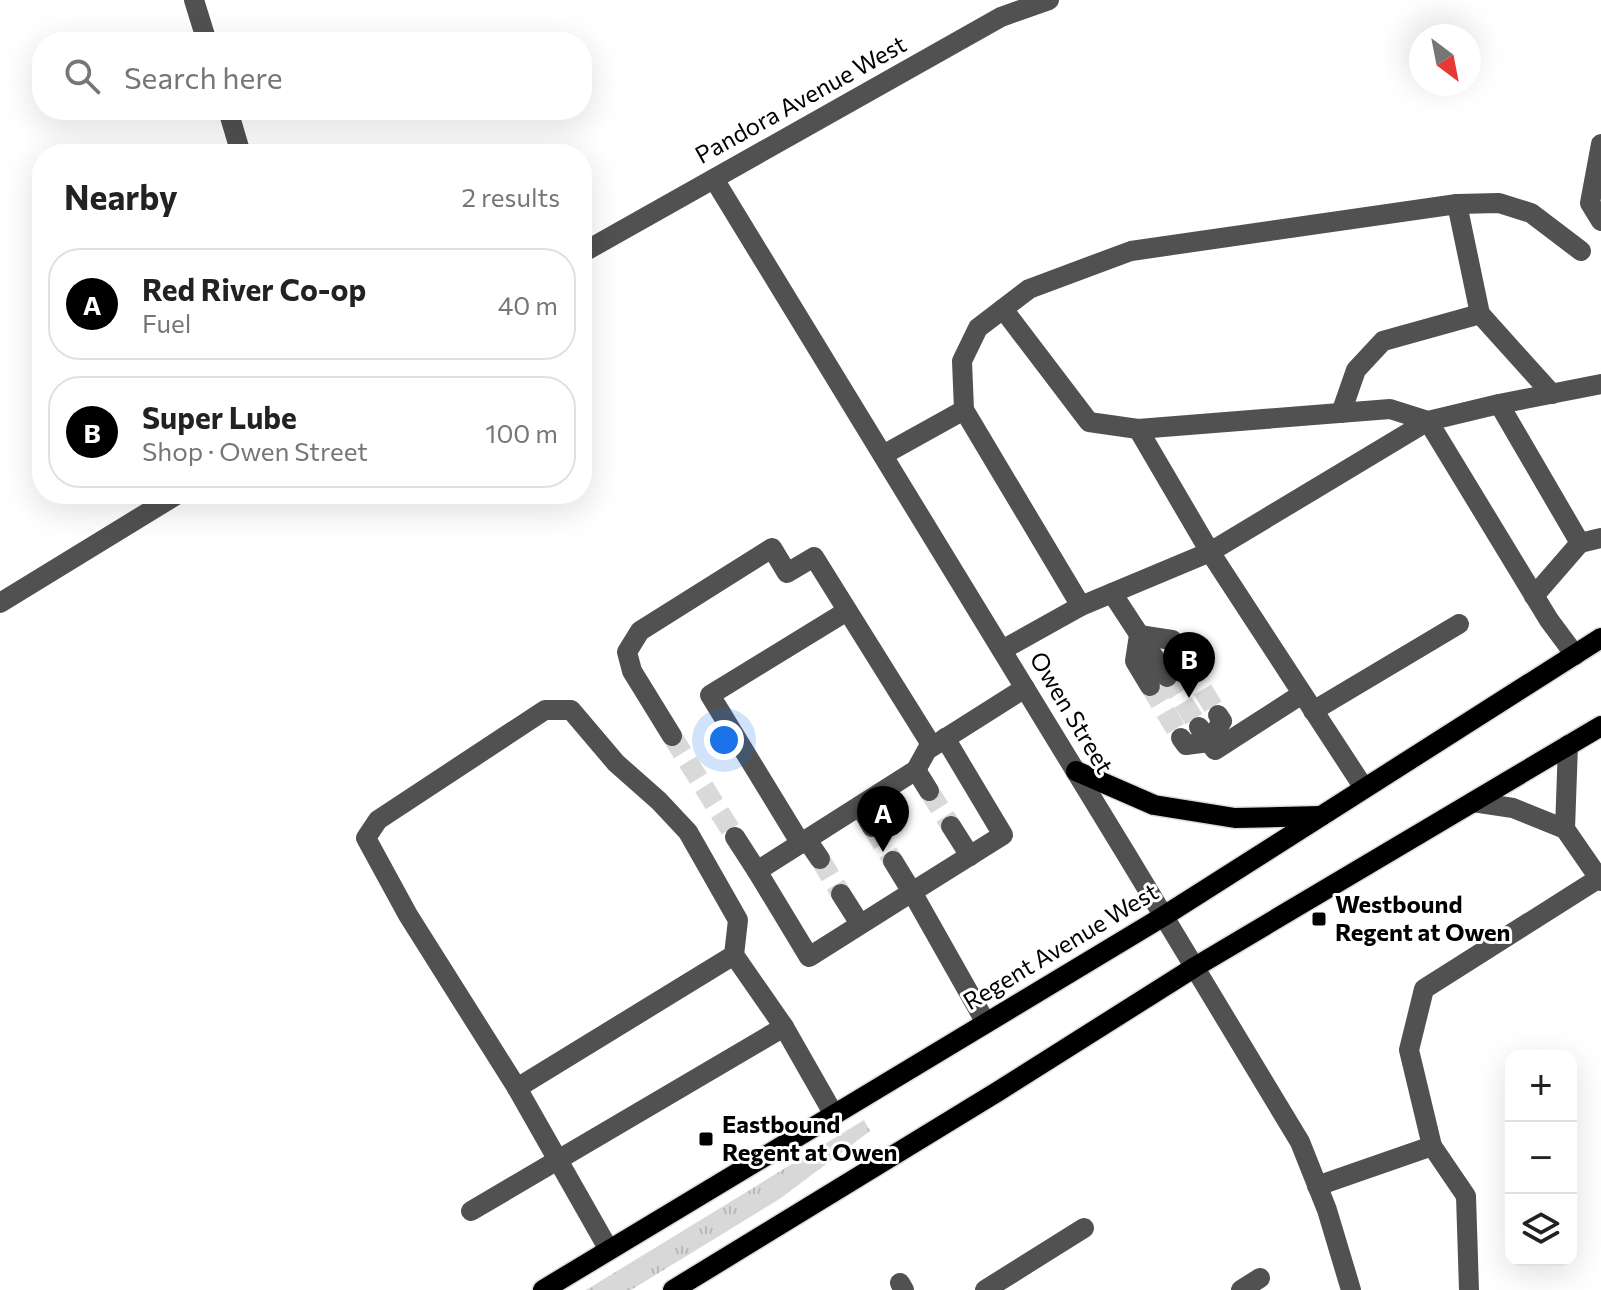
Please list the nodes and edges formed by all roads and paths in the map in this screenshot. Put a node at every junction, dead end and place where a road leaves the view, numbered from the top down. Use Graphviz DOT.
graph roads {
  1 [pos="194,0"];
  2 [pos="1049,0"];
  3 [pos="204,32"];
  4 [pos="231,120"];
  5 [pos="238,144"];
  6 [pos="1601,144"];
  7 [pos="714,179"];
  8 [pos="1457,204"];
  9 [pos="1601,221"];
  10 [pos="592,247"];
  11 [pos="1581,251"];
  12 [pos="1003,309"];
  13 [pos="1480,314"];
  14 [pos="1601,384"];
  15 [pos="1552,394"];
  16 [pos="1499,404"];
  17 [pos="964,410"];
  18 [pos="1341,413"];
  19 [pos="1428,421"];
  20 [pos="1138,429"];
  21 [pos="883,455"];
  22 [pos="162,504"];
  23 [pos="1601,538"];
  24 [pos="1580,543"];
  25 [pos="1210,552"];
  26 [pos="1112,593"];
  27 [pos="1534,596"];
  28 [pos="0,603"];
  29 [pos="1081,606"];
  30 [pos="847,611"];
  31 [pos="1459,624"];
  32 [pos="1139,635"];
  33 [pos="1601,638"];
  34 [pos="1002,650"];
  35 [pos="1575,655"];
  36 [pos="1187,664"];
  37 [pos="1158,682"];
  38 [pos="1025,688"];
  39 [pos="1308,702"];
  40 [pos="1218,715"];
  41 [pos="1601,726"];
  42 [pos="1204,734"];
  43 [pos="672,736"];
  44 [pos="1181,738"];
  45 [pos="938,742"];
  46 [pos="1568,745"];
  47 [pos="916,770"];
  48 [pos="1076,771"];
  49 [pos="1364,788"];
  50 [pos="929,791"];
  51 [pos="1473,802"];
  52 [pos="860,806"];
  53 [pos="1321,816"];
  54 [pos="951,826"];
  55 [pos="872,827"];
  56 [pos="1565,829"];
  57 [pos="735,837"];
  58 [pos="804,842"];
  59 [pos="970,856"];
  60 [pos="820,859"];
  61 [pos="893,861"];
  62 [pos="757,871"];
  63 [pos="1601,879"];
  64 [pos="912,892"];
  65 [pos="841,894"];
  66 [pos="1164,916"];
  67 [pos="860,924"];
  68 [pos="734,955"];
  69 [pos="1195,967"];
  70 [pos="986,1023"];
  71 [pos="784,1027"];
  72 [pos="517,1088"];
  73 [pos="833,1113"];
  74 [pos="1432,1146"];
  75 [pos="556,1159"];
  76 [pos="1317,1186"];
  77 [pos="471,1211"];
  78 [pos="1084,1228"];
  79 [pos="609,1250"];
  80 [pos="1260,1278"];
  81 [pos="543,1290"];
  82 [pos="673,1290"];
  83 [pos="985,1290"];
  84 [pos="1241,1290"];
  85 [pos="1351,1290"];
  86 [pos="1469,1290"];
  1 -- 3 [label="street"];
  2 -- 7 [label="street, Pandora Avenue West"];
  4 -- 5 [label="street"];
  6 -- 9 [label="street"];
  7 -- 10 [label="street, Pandora Avenue West"];
  7 -- 21 [label="street, Owen Street"];
  8 -- 11 [label="street"];
  8 -- 12 [label="street"];
  8 -- 13 [label="street"];
  12 -- 17 [label="street"];
  12 -- 20 [label="street"];
  13 -- 15 [label="street"];
  13 -- 18 [label="street"];
  14 -- 15 [label="street"];
  15 -- 16 [label="street"];
  16 -- 19 [label="street"];
  16 -- 24 [label="street"];
  17 -- 21 [label="street"];
  17 -- 29 [label="street"];
  18 -- 19 [label="street"];
  18 -- 20 [label="street"];
  19 -- 25 [label="street"];
  19 -- 27 [label="street"];
  20 -- 25 [label="street"];
  21 -- 34 [label="street, Owen Street"];
  22 -- 28 [label="street"];
  23 -- 24 [label="street"];
  24 -- 27 [label="street"];
  25 -- 26 [label="street"];
  25 -- 39 [label="street"];
  26 -- 29 [label="street"];
  26 -- 32 [label="street"];
  27 -- 35 [label="street"];
  29 -- 34 [label="street"];
  30 -- 43 [label="street"];
  30 -- 45 [label="street"];
  30 -- 58 [label="street"];
  31 -- 39 [label="street"];
  32 -- 36 [label="street"];
  32 -- 37 [label="street"];
  33 -- 35 [label="main road, Regent Avenue West"];
  34 -- 38 [label="street, Owen Street"];
  35 -- 49 [label="main road, Regent Avenue West"];
  38 -- 45 [label="street"];
  38 -- 48 [label="street, Owen Street"];
  39 -- 42 [label="street"];
  39 -- 49 [label="street"];
  40 -- 42 [label="street"];
  41 -- 46 [label="main road"];
  42 -- 44 [label="street"];
  45 -- 47 [label="street"];
  45 -- 59 [label="street"];
  46 -- 51 [label="main road"];
  46 -- 56 [label="street"];
  47 -- 50 [label="street"];
  47 -- 52 [label="street"];
  48 -- 53 [label="main road"];
  48 -- 66 [label="street, Owen Street"];
  49 -- 53 [label="main road, Regent Avenue West"];
  51 -- 56 [label="street"];
  51 -- 69 [label="main road"];
  52 -- 55 [label="street"];
  52 -- 58 [label="street"];
  53 -- 66 [label="main road, Regent Avenue West"];
  54 -- 59 [label="street"];
  56 -- 63 [label="street"];
  57 -- 62 [label="street"];
  58 -- 60 [label="street"];
  58 -- 62 [label="street"];
  59 -- 64 [label="street"];
  61 -- 64 [label="street"];
  62 -- 67 [label="street"];
  63 -- 74 [label="street"];
  64 -- 67 [label="street"];
  64 -- 70 [label="street"];
  65 -- 67 [label="street"];
  66 -- 69 [label="street, Owen Street"];
  66 -- 70 [label="main road, Regent Avenue West"];
  68 -- 71 [label="street"];
  68 -- 72 [label="street"];
  68 -- 72 [label="street"];
  69 -- 76 [label="street, Owen Street"];
  69 -- 82 [label="main road"];
  70 -- 73 [label="main road, Regent Avenue West"];
  71 -- 73 [label="street"];
  71 -- 75 [label="street"];
  72 -- 75 [label="street"];
  73 -- 79 [label="main road, Regent Avenue West"];
  74 -- 76 [label="street"];
  74 -- 86 [label="street"];
  75 -- 77 [label="street"];
  75 -- 79 [label="street"];
  76 -- 85 [label="street, Owen Street"];
  78 -- 83 [label="street"];
  79 -- 81 [label="main road, Regent Avenue West"];
  80 -- 84 [label="street"];
}
